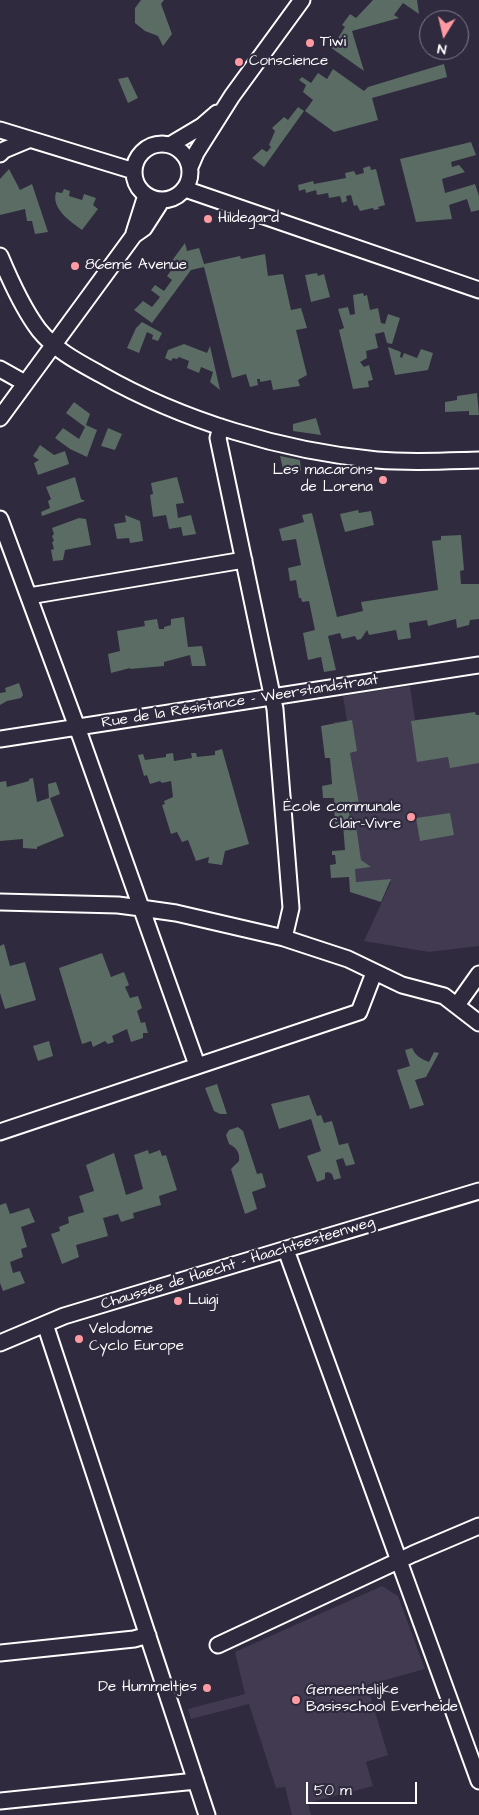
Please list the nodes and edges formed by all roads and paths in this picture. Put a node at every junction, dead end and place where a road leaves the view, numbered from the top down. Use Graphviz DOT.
graph roads {
  1 [pos="302,0"];
  2 [pos="226,106"];
  3 [pos="0,130"];
  4 [pos="28,140"];
  5 [pos="170,145"];
  6 [pos="0,154"];
  7 [pos="190,167"];
  8 [pos="134,171"];
  9 [pos="185,189"];
  10 [pos="146,195"];
  11 [pos="162,200"];
  12 [pos="134,234"];
  13 [pos="0,256"];
  14 [pos="479,290"];
  15 [pos="54,343"];
  16 [pos="0,369"];
  17 [pos="25,383"];
  18 [pos="0,418"];
  19 [pos="221,427"];
  20 [pos="479,460"];
  21 [pos="0,519"];
  22 [pos="244,560"];
  23 [pos="29,596"];
  24 [pos="479,664"];
  25 [pos="273,696"];
  26 [pos="76,728"];
  27 [pos="0,739"];
  28 [pos="0,902"];
  29 [pos="141,908"];
  30 [pos="284,938"];
  31 [pos="374,973"];
  32 [pos="479,974"];
  33 [pos="458,1005"];
  34 [pos="479,1023"];
  35 [pos="197,1065"];
  36 [pos="0,1132"];
  37 [pos="479,1191"];
  38 [pos="286,1250"];
  39 [pos="45,1324"];
  40 [pos="0,1343"];
  41 [pos="479,1526"];
  42 [pos="399,1561"];
  43 [pos="148,1635"];
  44 [pos="218,1645"];
  45 [pos="0,1653"];
  46 [pos="196,1781"];
  47 [pos="479,1781"];
  48 [pos="0,1801"];
  49 [pos="208,1815"];
  1 -- 2 [label="street"];
  2 -- 5 [label="street"];
  2 -- 7 [label="street"];
  3 -- 4 [label="street"];
  4 -- 6 [label="street"];
  4 -- 8 [label="street"];
  5 -- 7 [label="street"];
  5 -- 8 [label="street"];
  7 -- 9 [label="street"];
  8 -- 10 [label="street"];
  9 -- 11 [label="street"];
  9 -- 14 [label="street"];
  10 -- 11 [label="street"];
  10 -- 12 [label="street"];
  11 -- 12 [label="street"];
  12 -- 15 [label="street"];
  13 -- 15 [label="street"];
  15 -- 17 [label="street"];
  15 -- 19 [label="street"];
  16 -- 17 [label="street"];
  17 -- 18 [label="street"];
  19 -- 20 [label="street"];
  19 -- 22 [label="street"];
  21 -- 23 [label="street"];
  22 -- 23 [label="street"];
  22 -- 25 [label="street"];
  23 -- 26 [label="street"];
  24 -- 25 [label="street, Rue de la Résistance - Weerstandstraat"];
  25 -- 26 [label="street, Rue de la Résistance - Weerstandstraat"];
  25 -- 30 [label="street"];
  26 -- 27 [label="street, Rue de la Résistance - Weerstandstraat"];
  26 -- 29 [label="street"];
  28 -- 29 [label="street"];
  29 -- 30 [label="street"];
  29 -- 35 [label="street"];
  30 -- 31 [label="street"];
  31 -- 33 [label="street"];
  31 -- 35 [label="street"];
  32 -- 33 [label="street"];
  33 -- 34 [label="street"];
  35 -- 36 [label="street"];
  37 -- 38 [label="street, Chaussée de Haecht - Haachtsesteenweg"];
  38 -- 39 [label="street, Chaussée de Haecht - Haachtsesteenweg"];
  38 -- 42 [label="street"];
  39 -- 40 [label="street, Chaussée de Haecht - Haachtsesteenweg"];
  39 -- 43 [label="street"];
  41 -- 42 [label="street"];
  42 -- 44 [label="street"];
  42 -- 47 [label="street"];
  43 -- 45 [label="street"];
  43 -- 46 [label="street"];
  46 -- 48 [label="street"];
  46 -- 49 [label="street"];
}
